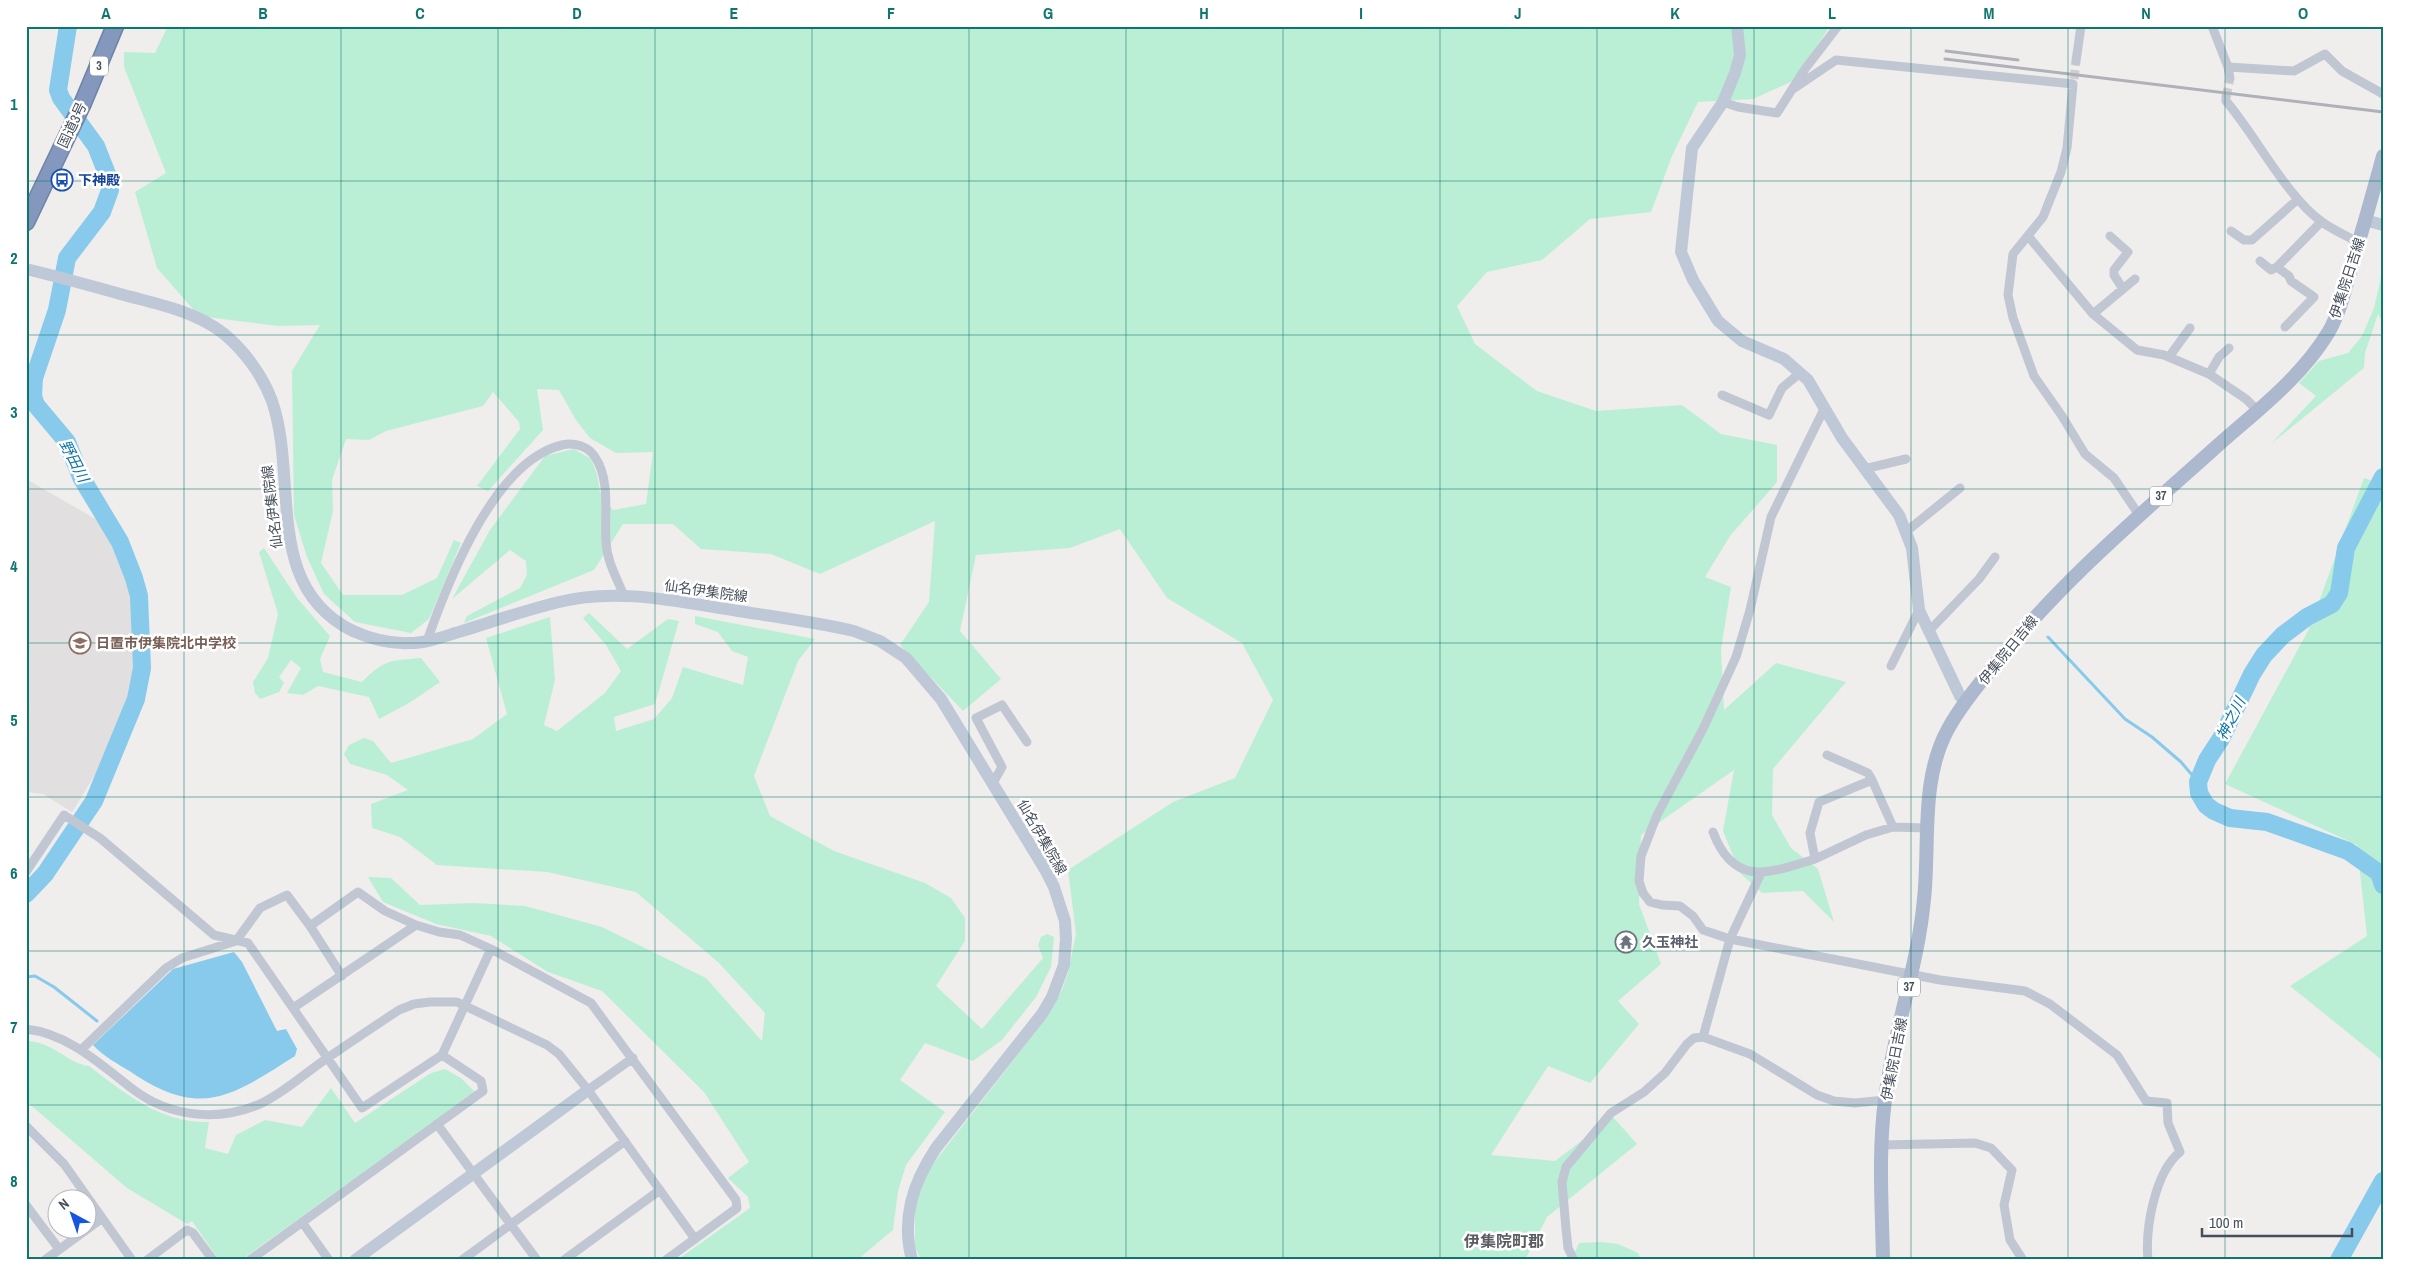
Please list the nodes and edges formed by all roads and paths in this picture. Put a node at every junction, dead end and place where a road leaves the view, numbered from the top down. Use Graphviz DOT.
graph roads {
  1 [pos="115,26"];
  2 [pos="1737,26"];
  3 [pos="1838,26"];
  4 [pos="2081,26"];
  5 [pos="2212,26"];
  6 [pos="2076,61"];
  7 [pos="2228,67"];
  8 [pos="2230,78"];
  9 [pos="1793,89"];
  10 [pos="2383,94"];
  11 [pos="2226,97"];
  12 [pos="1723,102"];
  13 [pos="2383,156"];
  14 [pos="2298,199"];
  15 [pos="2365,220"];
  16 [pos="26,222"];
  17 [pos="2321,222"];
  18 [pos="2383,225"];
  19 [pos="2231,231"];
  20 [pos="2028,236"];
  21 [pos="2110,236"];
  22 [pos="2359,243"];
  23 [pos="2260,261"];
  24 [pos="2277,267"];
  25 [pos="26,269"];
  26 [pos="2135,278"];
  27 [pos="2123,289"];
  28 [pos="2093,314"];
  29 [pos="2285,327"];
  30 [pos="2190,328"];
  31 [pos="2229,348"];
  32 [pos="2169,357"];
  33 [pos="1800,373"];
  34 [pos="2209,374"];
  35 [pos="1722,395"];
  36 [pos="1826,407"];
  37 [pos="2257,410"];
  38 [pos="1906,458"];
  39 [pos="1864,469"];
  40 [pos="1960,488"];
  41 [pos="2139,516"];
  42 [pos="1907,531"];
  43 [pos="1995,557"];
  44 [pos="624,596"];
  45 [pos="1919,610"];
  46 [pos="1928,632"];
  47 [pos="427,641"];
  48 [pos="1891,666"];
  49 [pos="1966,702"];
  50 [pos="1027,742"];
  51 [pos="1827,755"];
  52 [pos="1872,780"];
  53 [pos="993,783"];
  54 [pos="1892,827"];
  55 [pos="1927,828"];
  56 [pos="1713,832"];
  57 [pos="1815,858"];
  58 [pos="26,872"];
  59 [pos="1761,873"];
  60 [pos="416,925"];
  61 [pos="310,926"];
  62 [pos="1730,939"];
  63 [pos="236,941"];
  64 [pos="491,948"];
  65 [pos="1913,974"];
  66 [pos="342,976"];
  67 [pos="465,1005"];
  68 [pos="293,1008"];
  69 [pos="26,1029"];
  70 [pos="1703,1037"];
  71 [pos="81,1050"];
  72 [pos="442,1055"];
  73 [pos="633,1058"];
  74 [pos="326,1059"];
  75 [pos="588,1090"];
  76 [pos="1885,1100"];
  77 [pos="436,1124"];
  78 [pos="26,1126"];
  79 [pos="625,1141"];
  80 [pos="1881,1145"];
  81 [pos="473,1173"];
  82 [pos="660,1190"];
  83 [pos="26,1205"];
  84 [pos="101,1219"];
  85 [pos="302,1222"];
  86 [pos="511,1224"];
  87 [pos="695,1238"];
  88 [pos="59,1250"];
  89 [pos="908,1259"];
  90 [pos="45,1260"];
  91 [pos="132,1260"];
  92 [pos="148,1260"];
  93 [pos="213,1260"];
  94 [pos="250,1260"];
  95 [pos="329,1260"];
  96 [pos="355,1260"];
  97 [pos="462,1260"];
  98 [pos="537,1260"];
  99 [pos="564,1260"];
  100 [pos="666,1260"];
  101 [pos="1574,1260"];
  102 [pos="1883,1260"];
  103 [pos="2023,1260"];
  104 [pos="2148,1260"];
  1 -- 16 [label="highway, 国道3号 / 3"];
  2 -- 12 [label="main road"];
  3 -- 9 [label="street"];
  4 -- 6 [label="street"];
  5 -- 7 [label="street"];
  7 -- 8 [label="street"];
  7 -- 10 [label="street"];
  9 -- 12 [label="street"];
  9 -- 20 [label="street"];
  11 -- 14 [label="street"];
  12 -- 33 [label="main road"];
  13 -- 15 [label="main road, 伊集院日吉線 / 37"];
  14 -- 17 [label="street"];
  14 -- 19 [label="street"];
  15 -- 18 [label="main road"];
  15 -- 22 [label="main road, 伊集院日吉線 / 37"];
  17 -- 22 [label="street"];
  17 -- 24 [label="street"];
  20 -- 28 [label="street"];
  20 -- 41 [label="street"];
  21 -- 27 [label="street"];
  22 -- 37 [label="main road, 伊集院日吉線 / 37"];
  23 -- 24 [label="street"];
  24 -- 29 [label="street"];
  25 -- 47 [label="main road, 仙名伊集院線"];
  26 -- 27 [label="street"];
  27 -- 28 [label="street"];
  28 -- 32 [label="street"];
  30 -- 32 [label="street"];
  31 -- 34 [label="street"];
  32 -- 34 [label="street"];
  33 -- 35 [label="street"];
  33 -- 36 [label="main road"];
  34 -- 37 [label="street"];
  36 -- 39 [label="main road"];
  36 -- 62 [label="street"];
  37 -- 41 [label="main road, 伊集院日吉線 / 37"];
  38 -- 39 [label="street"];
  39 -- 42 [label="main road"];
  40 -- 42 [label="street"];
  41 -- 49 [label="main road, 伊集院日吉線 / 37"];
  42 -- 45 [label="main road"];
  43 -- 46 [label="street"];
  44 -- 47 [label="main road, 仙名伊集院線"];
  44 -- 47 [label="street"];
  44 -- 53 [label="main road, 仙名伊集院線"];
  45 -- 46 [label="main road"];
  45 -- 48 [label="street"];
  46 -- 49 [label="main road"];
  49 -- 55 [label="main road, 伊集院日吉線 / 37"];
  50 -- 53 [label="street"];
  51 -- 52 [label="street"];
  52 -- 54 [label="street"];
  52 -- 57 [label="street"];
  53 -- 89 [label="main road, 仙名伊集院線"];
  54 -- 55 [label="street"];
  54 -- 57 [label="street"];
  55 -- 65 [label="main road, 伊集院日吉線 / 37"];
  56 -- 59 [label="street"];
  57 -- 59 [label="street"];
  58 -- 63 [label="street"];
  59 -- 62 [label="street"];
  60 -- 61 [label="street"];
  60 -- 64 [label="street"];
  60 -- 66 [label="street"];
  61 -- 63 [label="street"];
  61 -- 66 [label="street"];
  62 -- 65 [label="street"];
  62 -- 70 [label="street"];
  63 -- 68 [label="street"];
  63 -- 71 [label="street"];
  64 -- 67 [label="street"];
  64 -- 73 [label="street"];
  65 -- 76 [label="main road, 伊集院日吉線 / 37"];
  65 -- 104 [label="street"];
  66 -- 68 [label="street"];
  67 -- 72 [label="street"];
  67 -- 74 [label="street"];
  67 -- 75 [label="street"];
  68 -- 74 [label="street"];
  69 -- 71 [label="street"];
  70 -- 76 [label="street"];
  70 -- 101 [label="street"];
  71 -- 74 [label="street"];
  72 -- 74 [label="street"];
  72 -- 77 [label="street"];
  73 -- 75 [label="street"];
  73 -- 87 [label="street"];
  75 -- 79 [label="street"];
  75 -- 81 [label="main road"];
  76 -- 80 [label="main road, 伊集院日吉線 / 37"];
  77 -- 81 [label="street"];
  77 -- 85 [label="street"];
  78 -- 84 [label="street"];
  79 -- 82 [label="street"];
  79 -- 86 [label="street"];
  80 -- 102 [label="main road, 伊集院日吉線 / 37"];
  80 -- 103 [label="street"];
  81 -- 86 [label="street"];
  81 -- 96 [label="main road"];
  82 -- 87 [label="street"];
  82 -- 99 [label="street"];
  83 -- 88 [label="street"];
  84 -- 88 [label="street"];
  84 -- 91 [label="street"];
  85 -- 94 [label="street"];
  85 -- 95 [label="street"];
  86 -- 97 [label="street"];
  86 -- 98 [label="street"];
  87 -- 100 [label="street"];
  88 -- 90 [label="street"];
  92 -- 93 [label="street"];
}
